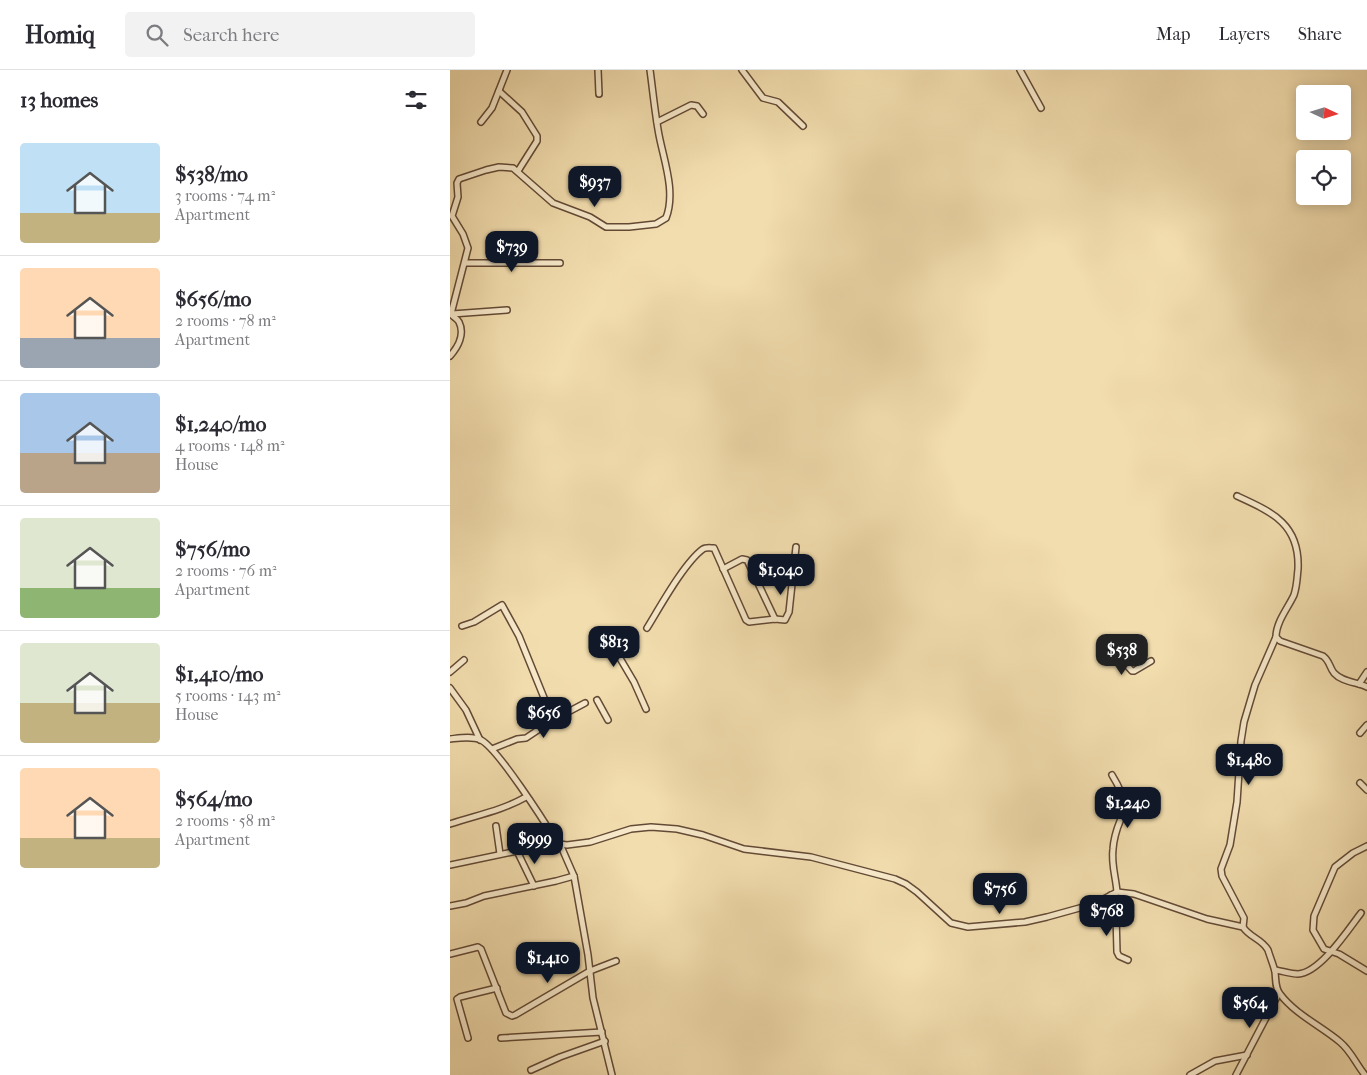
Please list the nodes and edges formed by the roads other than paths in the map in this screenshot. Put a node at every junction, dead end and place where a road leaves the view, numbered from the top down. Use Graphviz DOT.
graph roads {
  1 [pos="507,70"];
  2 [pos="598,70"];
  3 [pos="650,70"];
  4 [pos="742,70"];
  5 [pos="1020,70"];
  6 [pos="499,91"];
  7 [pos="600,94"];
  8 [pos="1041,108"];
  9 [pos="703,114"];
  10 [pos="481,122"];
  11 [pos="657,122"];
  12 [pos="803,126"];
  13 [pos="518,171"];
  14 [pos="451,216"];
  15 [pos="465,263"];
  16 [pos="560,263"];
  17 [pos="457,293"];
  18 [pos="450,294"];
  19 [pos="507,310"];
  20 [pos="451,314"];
  21 [pos="450,356"];
  22 [pos="1237,496"];
  23 [pos="796,548"];
  24 [pos="723,569"];
  25 [pos="775,619"];
  26 [pos="462,626"];
  27 [pos="647,628"];
  28 [pos="1276,637"];
  29 [pos="1104,640"];
  30 [pos="611,642"];
  31 [pos="464,660"];
  32 [pos="1150,661"];
  33 [pos="450,672"];
  34 [pos="1367,672"];
  35 [pos="1359,684"];
  36 [pos="1367,687"];
  37 [pos="450,688"];
  38 [pos="597,700"];
  39 [pos="585,704"];
  40 [pos="646,709"];
  41 [pos="553,720"];
  42 [pos="608,720"];
  43 [pos="1367,725"];
  44 [pos="1360,733"];
  45 [pos="450,739"];
  46 [pos="480,740"];
  47 [pos="492,750"];
  48 [pos="1112,775"];
  49 [pos="1360,783"];
  50 [pos="1367,790"];
  51 [pos="526,796"];
  52 [pos="450,824"];
  53 [pos="496,826"];
  54 [pos="558,842"];
  55 [pos="1367,846"];
  56 [pos="518,851"];
  57 [pos="500,854"];
  58 [pos="450,865"];
  59 [pos="574,876"];
  60 [pos="534,886"];
  61 [pos="1117,892"];
  62 [pos="1111,895"];
  63 [pos="450,906"];
  64 [pos="1361,913"];
  65 [pos="1243,927"];
  66 [pos="1330,951"];
  67 [pos="450,954"];
  68 [pos="1128,960"];
  69 [pos="616,961"];
  70 [pos="1275,970"];
  71 [pos="590,971"];
  72 [pos="1367,971"];
  73 [pos="497,988"];
  74 [pos="1279,993"];
  75 [pos="602,1032"];
  76 [pos="468,1038"];
  77 [pos="501,1038"];
  78 [pos="604,1041"];
  79 [pos="1246,1055"];
  80 [pos="531,1070"];
  81 [pos="612,1075"];
  82 [pos="1190,1075"];
  83 [pos="1236,1075"];
  84 [pos="1365,1075"];
  1 -- 6 [label="street"];
  2 -- 7 [label="street"];
  3 -- 11 [label="street"];
  4 -- 12 [label="street"];
  5 -- 8 [label="street"];
  6 -- 10 [label="street"];
  6 -- 13 [label="street"];
  9 -- 11 [label="street"];
  11 -- 13 [label="street"];
  13 -- 14 [label="street"];
  14 -- 15 [label="street"];
  15 -- 16 [label="street"];
  15 -- 17 [label="street"];
  17 -- 18 [label="street"];
  17 -- 20 [label="street"];
  19 -- 20 [label="street"];
  20 -- 21 [label="street"];
  22 -- 28 [label="street"];
  23 -- 25 [label="street"];
  24 -- 25 [label="street"];
  24 -- 25 [label="street"];
  24 -- 27 [label="street"];
  26 -- 41 [label="street"];
  28 -- 35 [label="street"];
  28 -- 65 [label="street"];
  29 -- 32 [label="street"];
  30 -- 40 [label="street"];
  31 -- 33 [label="street"];
  34 -- 35 [label="street"];
  35 -- 36 [label="street"];
  37 -- 46 [label="street"];
  38 -- 42 [label="street"];
  39 -- 41 [label="street"];
  41 -- 47 [label="street"];
  43 -- 44 [label="street"];
  45 -- 46 [label="street"];
  46 -- 47 [label="street"];
  47 -- 51 [label="street"];
  48 -- 61 [label="street"];
  49 -- 50 [label="street"];
  51 -- 52 [label="street"];
  51 -- 54 [label="street"];
  53 -- 57 [label="street"];
  54 -- 56 [label="street"];
  54 -- 59 [label="street"];
  54 -- 62 [label="street"];
  55 -- 66 [label="street"];
  56 -- 57 [label="street"];
  56 -- 60 [label="street"];
  57 -- 58 [label="street"];
  59 -- 60 [label="street"];
  59 -- 71 [label="street"];
  60 -- 63 [label="street"];
  61 -- 62 [label="street"];
  61 -- 65 [label="street"];
  62 -- 68 [label="street"];
  64 -- 66 [label="street"];
  65 -- 70 [label="street"];
  66 -- 70 [label="street"];
  66 -- 72 [label="street"];
  67 -- 73 [label="street"];
  69 -- 71 [label="street"];
  70 -- 74 [label="street"];
  71 -- 73 [label="street"];
  71 -- 75 [label="street"];
  73 -- 76 [label="street"];
  74 -- 79 [label="street"];
  74 -- 84 [label="street"];
  75 -- 77 [label="street"];
  75 -- 78 [label="street"];
  78 -- 80 [label="street"];
  78 -- 81 [label="street"];
  79 -- 82 [label="street"];
  79 -- 83 [label="street"];
}
